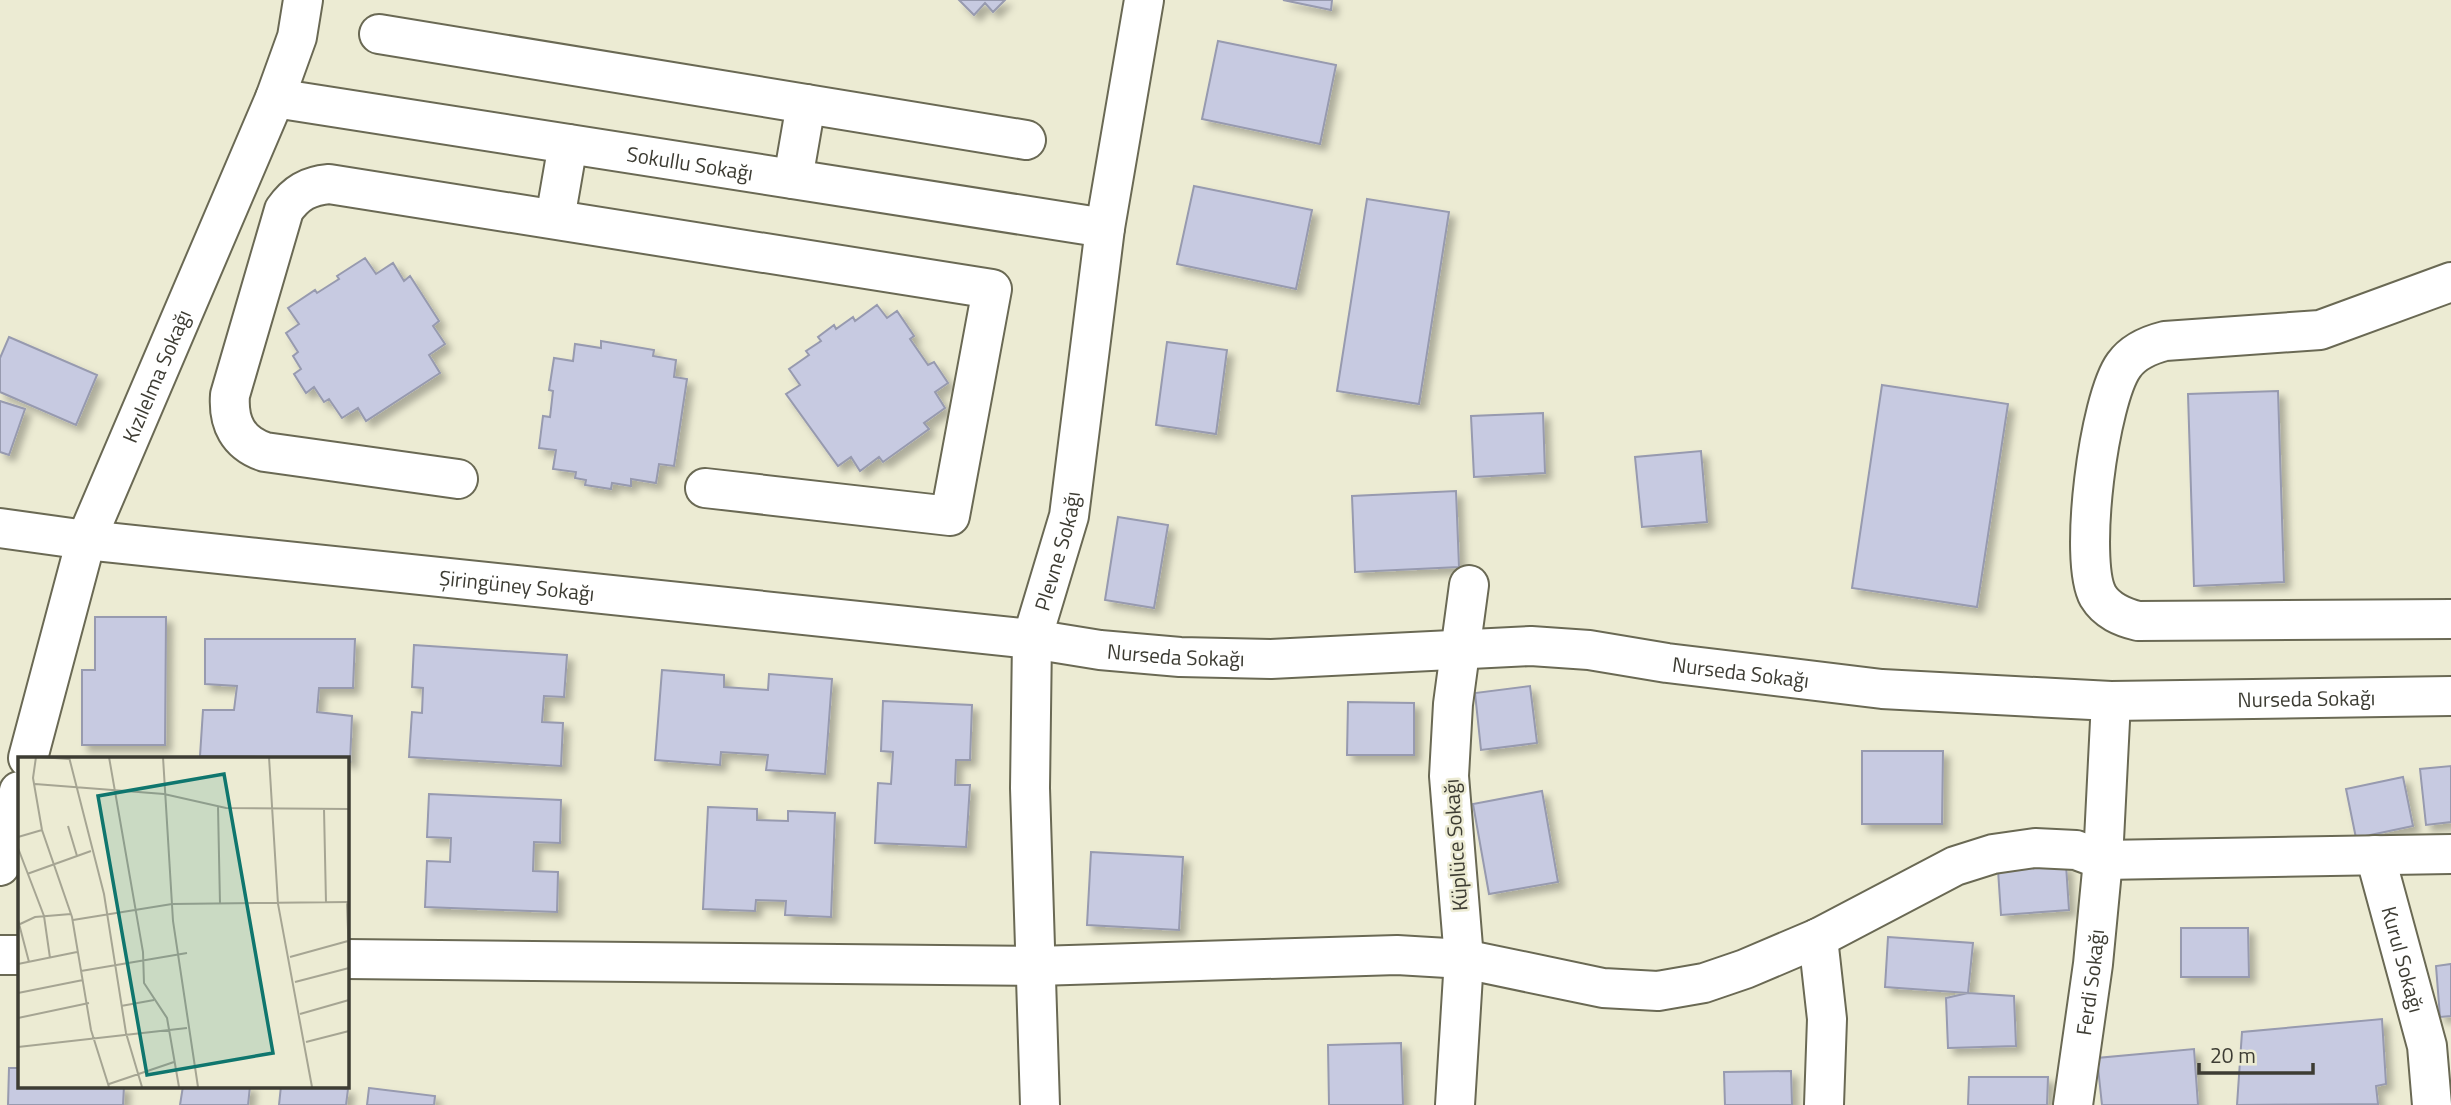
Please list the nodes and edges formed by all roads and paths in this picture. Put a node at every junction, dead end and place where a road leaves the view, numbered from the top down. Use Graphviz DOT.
graph roads {
  1 [pos="303,0"];
  2 [pos="1144,0"];
  3 [pos="379,34"];
  4 [pos="275,98"];
  5 [pos="806,104"];
  6 [pos="1026,139"];
  7 [pos="568,144"];
  8 [pos="793,179"];
  9 [pos="555,219"];
  10 [pos="1105,228"];
  11 [pos="2451,282"];
  12 [pos="458,479"];
  13 [pos="705,488"];
  14 [pos="0,528"];
  15 [pos="86,540"];
  16 [pos="1469,585"];
  17 [pos="2451,619"];
  18 [pos="1032,639"];
  19 [pos="1460,650"];
  20 [pos="2451,696"];
  21 [pos="2111,701"];
  22 [pos="28,757"];
  23 [pos="18,795"];
  24 [pos="2451,854"];
  25 [pos="2375,855"];
  26 [pos="2103,860"];
  27 [pos="0,866"];
  28 [pos="1818,938"];
  29 [pos="0,955"];
  30 [pos="18,955"];
  31 [pos="348,959"];
  32 [pos="1464,959"];
  33 [pos="1037,967"];
  34 [pos="1040,1105"];
  35 [pos="1455,1105"];
  36 [pos="1824,1105"];
  37 [pos="2073,1105"];
  38 [pos="2432,1105"];
  1 -- 4 [label="street, Kızılelma Sokağı"];
  2 -- 10 [label="street, Plevne Sokağı"];
  3 -- 5 [label="street"];
  4 -- 7 [label="street, Sokullu Sokağı"];
  4 -- 15 [label="street, Kızılelma Sokağı"];
  5 -- 6 [label="street"];
  5 -- 8 [label="street"];
  7 -- 8 [label="street, Sokullu Sokağı"];
  7 -- 9 [label="street"];
  8 -- 10 [label="street, Sokullu Sokağı"];
  9 -- 12 [label="street"];
  9 -- 13 [label="street"];
  10 -- 18 [label="street, Plevne Sokağı"];
  11 -- 17 [label="street"];
  14 -- 15 [label="street, Şiringüney Sokağı"];
  15 -- 18 [label="street, Şiringüney Sokağı"];
  15 -- 22 [label="street, Kızılelma Sokağı"];
  16 -- 19 [label="street, Küplüce Sokağı"];
  18 -- 19 [label="street, Nurseda Sokağı"];
  18 -- 33 [label="street, Plevne Sokağı"];
  19 -- 21 [label="street, Nurseda Sokağı"];
  19 -- 32 [label="street, Küplüce Sokağı"];
  20 -- 21 [label="street, Nurseda Sokağı"];
  21 -- 26 [label="street, Ferdi Sokağı"];
  23 -- 27 [label="street"];
  24 -- 25 [label="street"];
  25 -- 26 [label="street"];
  25 -- 38 [label="street, Kurul Sokağı"];
  26 -- 28 [label="street"];
  26 -- 37 [label="street, Ferdi Sokağı"];
  28 -- 32 [label="street"];
  28 -- 36 [label="street"];
  29 -- 30 [label="street"];
  31 -- 33 [label="street"];
  32 -- 33 [label="street"];
  32 -- 35 [label="street, Küplüce Sokağı"];
  33 -- 34 [label="street, Plevne Sokağı"];
}
